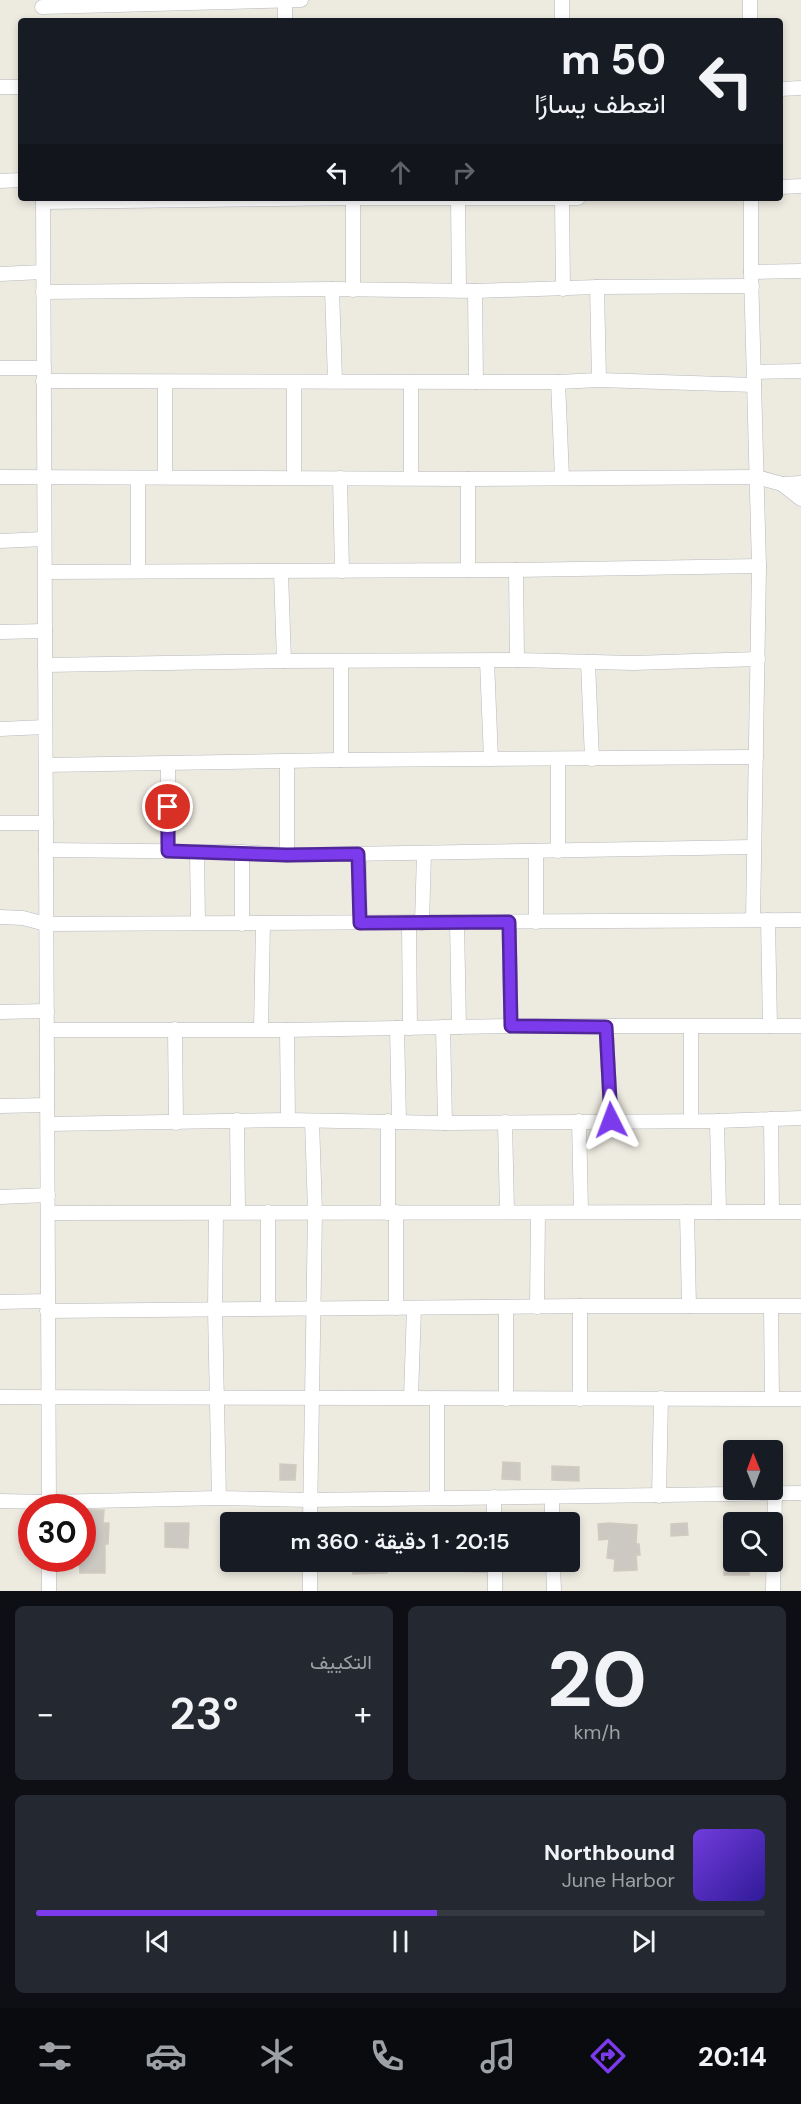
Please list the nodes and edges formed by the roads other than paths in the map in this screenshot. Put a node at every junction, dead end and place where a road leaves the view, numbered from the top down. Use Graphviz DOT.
graph roads {
  1 [pos="285,0"];
  2 [pos="301,0"];
  3 [pos="562,0"];
  4 [pos="750,0"];
  5 [pos="220,1"];
  6 [pos="42,9"];
  7 [pos="285,18"];
  8 [pos="562,18"];
  9 [pos="750,18"];
  10 [pos="0,87"];
  11 [pos="18,87"];
  12 [pos="801,88"];
  13 [pos="783,89"];
  14 [pos="18,180"];
  15 [pos="0,181"];
  16 [pos="801,186"];
  17 [pos="783,187"];
  18 [pos="43,201"];
  19 [pos="353,201"];
  20 [pos="458,201"];
  21 [pos="562,201"];
  22 [pos="751,201"];
  23 [pos="801,271"];
  24 [pos="43,272"];
  25 [pos="0,274"];
  26 [pos="751,279"];
  27 [pos="597,287"];
  28 [pos="332,289"];
  29 [pos="563,289"];
  30 [pos="353,290"];
  31 [pos="459,290"];
  32 [pos="475,291"];
  33 [pos="43,292"];
  34 [pos="0,368"];
  35 [pos="801,371"];
  36 [pos="43,374"];
  37 [pos="754,379"];
  38 [pos="599,380"];
  39 [pos="334,381"];
  40 [pos="165,382"];
  41 [pos="294,382"];
  42 [pos="411,382"];
  43 [pos="476,382"];
  44 [pos="558,382"];
  45 [pos="43,476"];
  46 [pos="165,476"];
  47 [pos="0,477"];
  48 [pos="294,477"];
  49 [pos="562,477"];
  50 [pos="757,477"];
  51 [pos="138,478"];
  52 [pos="340,478"];
  53 [pos="411,478"];
  54 [pos="468,479"];
  55 [pos="801,483"];
  56 [pos="782,484"];
  57 [pos="801,499"];
  58 [pos="44,539"];
  59 [pos="0,541"];
  60 [pos="759,566"];
  61 [pos="138,570"];
  62 [pos="468,570"];
  63 [pos="516,570"];
  64 [pos="342,571"];
  65 [pos="45,572"];
  66 [pos="281,572"];
  67 [pos="45,631"];
  68 [pos="0,632"];
  69 [pos="758,659"];
  70 [pos="517,660"];
  71 [pos="284,661"];
  72 [pos="341,661"];
  73 [pos="487,661"];
  74 [pos="588,662"];
  75 [pos="45,664"];
  76 [pos="45,727"];
  77 [pos="0,729"];
  78 [pos="756,757"];
  79 [pos="491,759"];
  80 [pos="558,759"];
  81 [pos="592,759"];
  82 [pos="341,760"];
  83 [pos="287,762"];
  84 [pos="168,764"];
  85 [pos="46,765"];
  86 [pos="0,823"];
  87 [pos="46,823"];
  88 [pos="753,847"];
  89 [pos="46,850"];
  90 [pos="168,851"];
  91 [pos="536,851"];
  92 [pos="558,851"];
  93 [pos="197,852"];
  94 [pos="242,852"];
  95 [pos="424,853"];
  96 [pos="358,854"];
  97 [pos="287,855"];
  98 [pos="0,917"];
  99 [pos="768,920"];
  100 [pos="801,920"];
  101 [pos="753,921"];
  102 [pos="457,922"];
  103 [pos="509,922"];
  104 [pos="536,922"];
  105 [pos="198,923"];
  106 [pos="360,923"];
  107 [pos="415,923"];
  108 [pos="46,924"];
  109 [pos="242,924"];
  110 [pos="263,924"];
  111 [pos="47,1011"];
  112 [pos="0,1012"];
  113 [pos="511,1026"];
  114 [pos="771,1026"];
  115 [pos="801,1026"];
  116 [pos="443,1027"];
  117 [pos="459,1027"];
  118 [pos="606,1027"];
  119 [pos="691,1027"];
  120 [pos="403,1028"];
  121 [pos="176,1029"];
  122 [pos="261,1029"];
  123 [pos="47,1030"];
  124 [pos="287,1030"];
  125 [pos="47,1105"];
  126 [pos="0,1106"];
  127 [pos="801,1118"];
  128 [pos="771,1119"];
  129 [pos="237,1120"];
  130 [pos="288,1120"];
  131 [pos="579,1120"];
  132 [pos="611,1120"];
  133 [pos="691,1120"];
  134 [pos="312,1121"];
  135 [pos="394,1121"];
  136 [pos="717,1121"];
  137 [pos="506,1122"];
  138 [pos="176,1123"];
  139 [pos="445,1123"];
  140 [pos="48,1124"];
  141 [pos="48,1195"];
  142 [pos="0,1197"];
  143 [pos="581,1211"];
  144 [pos="772,1211"];
  145 [pos="238,1212"];
  146 [pos="268,1212"];
  147 [pos="315,1212"];
  148 [pos="507,1212"];
  149 [pos="687,1212"];
  150 [pos="719,1212"];
  151 [pos="801,1212"];
  152 [pos="48,1213"];
  153 [pos="216,1213"];
  154 [pos="392,1213"];
  155 [pos="538,1213"];
  156 [pos="0,1302"];
  157 [pos="47,1306"];
  158 [pos="580,1306"];
  159 [pos="689,1306"];
  160 [pos="801,1306"];
  161 [pos="506,1307"];
  162 [pos="537,1307"];
  163 [pos="771,1307"];
  164 [pos="268,1308"];
  165 [pos="396,1308"];
  166 [pos="414,1308"];
  167 [pos="312,1309"];
  168 [pos="215,1310"];
  169 [pos="0,1397"];
  170 [pos="411,1397"];
  171 [pos="49,1398"];
  172 [pos="218,1398"];
  173 [pos="437,1398"];
  174 [pos="580,1398"];
  175 [pos="661,1398"];
  176 [pos="771,1398"];
  177 [pos="312,1399"];
  178 [pos="506,1399"];
  179 [pos="801,1399"];
  180 [pos="801,1493"];
  181 [pos="49,1494"];
  182 [pos="783,1494"];
  183 [pos="723,1495"];
  184 [pos="659,1496"];
  185 [pos="494,1497"];
  186 [pos="552,1497"];
  187 [pos="219,1498"];
  188 [pos="437,1498"];
  189 [pos="310,1500"];
  190 [pos="775,1500"];
  191 [pos="0,1501"];
  192 [pos="18,1502"];
  193 [pos="96,1503"];
  194 [pos="310,1512"];
  195 [pos="494,1512"];
  196 [pos="552,1512"];
  197 [pos="49,1572"];
  198 [pos="310,1572"];
  199 [pos="495,1572"];
  200 [pos="553,1572"];
  201 [pos="50,1591"];
  202 [pos="310,1591"];
  203 [pos="495,1591"];
  204 [pos="554,1591"];
  205 [pos="773,1591"];
  1 -- 2 [label="street"];
  1 -- 5 [label="street"];
  1 -- 7 [label="street"];
  3 -- 8 [label="street"];
  4 -- 9 [label="street"];
  5 -- 6 [label="street"];
  10 -- 11 [label="street"];
  12 -- 13 [label="street"];
  14 -- 15 [label="street"];
  16 -- 17 [label="street"];
  18 -- 24 [label="street"];
  19 -- 30 [label="street"];
  20 -- 31 [label="street"];
  21 -- 29 [label="street"];
  22 -- 26 [label="street"];
  23 -- 26 [label="street"];
  24 -- 25 [label="street"];
  24 -- 33 [label="street"];
  26 -- 27 [label="street"];
  26 -- 37 [label="street"];
  27 -- 29 [label="street"];
  27 -- 38 [label="street"];
  28 -- 30 [label="street"];
  28 -- 33 [label="street"];
  28 -- 39 [label="street"];
  29 -- 32 [label="street"];
  30 -- 31 [label="street"];
  31 -- 32 [label="street"];
  32 -- 43 [label="street"];
  33 -- 36 [label="street"];
  34 -- 36 [label="street"];
  35 -- 37 [label="street"];
  36 -- 40 [label="street"];
  36 -- 45 [label="street"];
  37 -- 38 [label="street"];
  37 -- 50 [label="street"];
  38 -- 44 [label="street"];
  39 -- 41 [label="street"];
  39 -- 42 [label="street"];
  40 -- 41 [label="street"];
  40 -- 46 [label="street"];
  41 -- 48 [label="street"];
  42 -- 43 [label="street"];
  42 -- 53 [label="street"];
  43 -- 44 [label="street"];
  44 -- 49 [label="street"];
  45 -- 47 [label="street"];
  45 -- 51 [label="street"];
  45 -- 58 [label="street"];
  46 -- 48 [label="street"];
  46 -- 51 [label="street"];
  48 -- 52 [label="street"];
  49 -- 50 [label="street"];
  49 -- 54 [label="street"];
  50 -- 56 [label="street"];
  50 -- 60 [label="street"];
  51 -- 61 [label="street"];
  52 -- 53 [label="street"];
  52 -- 64 [label="street"];
  53 -- 54 [label="street"];
  54 -- 62 [label="street"];
  55 -- 56 [label="street"];
  56 -- 57 [label="street"];
  58 -- 59 [label="street"];
  58 -- 65 [label="street"];
  60 -- 63 [label="street"];
  60 -- 69 [label="street"];
  61 -- 65 [label="street"];
  61 -- 66 [label="street"];
  62 -- 63 [label="street"];
  62 -- 64 [label="street"];
  63 -- 70 [label="street"];
  64 -- 66 [label="street"];
  65 -- 67 [label="street"];
  66 -- 71 [label="street"];
  67 -- 68 [label="street"];
  67 -- 75 [label="street"];
  69 -- 74 [label="street"];
  69 -- 78 [label="street"];
  70 -- 73 [label="street"];
  70 -- 74 [label="street"];
  71 -- 72 [label="street"];
  71 -- 75 [label="street"];
  72 -- 73 [label="street"];
  72 -- 82 [label="street"];
  73 -- 79 [label="street"];
  74 -- 81 [label="street"];
  75 -- 76 [label="street"];
  76 -- 77 [label="street"];
  76 -- 85 [label="street"];
  78 -- 81 [label="street"];
  78 -- 88 [label="street"];
  79 -- 80 [label="street"];
  79 -- 82 [label="street"];
  80 -- 81 [label="street"];
  80 -- 92 [label="street"];
  82 -- 83 [label="street"];
  83 -- 84 [label="street"];
  83 -- 97 [label="street"];
  84 -- 85 [label="street"];
  84 -- 90 [label="street"];
  85 -- 87 [label="street"];
  86 -- 87 [label="street"];
  87 -- 89 [label="street"];
  88 -- 92 [label="street"];
  88 -- 101 [label="street"];
  89 -- 90 [label="street"];
  89 -- 108 [label="street"];
  90 -- 93 [label="street"];
  91 -- 92 [label="street"];
  91 -- 95 [label="street"];
  91 -- 104 [label="street"];
  93 -- 94 [label="street"];
  93 -- 105 [label="street"];
  94 -- 97 [label="street"];
  94 -- 109 [label="street"];
  95 -- 96 [label="street"];
  95 -- 107 [label="street"];
  96 -- 97 [label="street"];
  96 -- 106 [label="street"];
  98 -- 108 [label="street"];
  99 -- 100 [label="street"];
  99 -- 101 [label="street"];
  99 -- 114 [label="street"];
  101 -- 104 [label="street"];
  102 -- 103 [label="street"];
  102 -- 107 [label="street"];
  102 -- 117 [label="street"];
  103 -- 104 [label="street"];
  103 -- 113 [label="street"];
  105 -- 108 [label="street"];
  105 -- 109 [label="street"];
  106 -- 107 [label="street"];
  106 -- 110 [label="street"];
  107 -- 120 [label="street"];
  108 -- 111 [label="street"];
  109 -- 110 [label="street"];
  110 -- 122 [label="street"];
  111 -- 112 [label="street"];
  111 -- 123 [label="street"];
  113 -- 117 [label="street"];
  113 -- 118 [label="street"];
  114 -- 115 [label="street"];
  114 -- 119 [label="street"];
  116 -- 117 [label="street"];
  116 -- 120 [label="street"];
  116 -- 139 [label="street"];
  118 -- 119 [label="street"];
  118 -- 132 [label="street"];
  119 -- 133 [label="street"];
  120 -- 124 [label="street"];
  120 -- 135 [label="street"];
  121 -- 122 [label="street"];
  121 -- 123 [label="street"];
  121 -- 138 [label="street"];
  122 -- 124 [label="street"];
  123 -- 125 [label="street"];
  124 -- 130 [label="street"];
  125 -- 126 [label="street"];
  125 -- 140 [label="street"];
  127 -- 128 [label="street"];
  128 -- 136 [label="street"];
  128 -- 144 [label="street"];
  129 -- 130 [label="street"];
  129 -- 138 [label="street"];
  129 -- 145 [label="street"];
  130 -- 134 [label="street"];
  131 -- 132 [label="street"];
  131 -- 137 [label="street"];
  131 -- 143 [label="street"];
  132 -- 133 [label="street"];
  133 -- 136 [label="street"];
  134 -- 135 [label="street"];
  134 -- 147 [label="street"];
  135 -- 139 [label="street"];
  135 -- 154 [label="street"];
  136 -- 150 [label="street"];
  137 -- 139 [label="street"];
  137 -- 148 [label="street"];
  138 -- 140 [label="street"];
  140 -- 141 [label="street"];
  141 -- 142 [label="street"];
  141 -- 152 [label="street"];
  143 -- 149 [label="street"];
  143 -- 155 [label="street"];
  144 -- 150 [label="street"];
  144 -- 151 [label="street"];
  145 -- 146 [label="street"];
  145 -- 153 [label="street"];
  146 -- 147 [label="street"];
  146 -- 164 [label="street"];
  147 -- 154 [label="street"];
  147 -- 167 [label="street"];
  148 -- 154 [label="street"];
  148 -- 155 [label="street"];
  149 -- 150 [label="street"];
  149 -- 159 [label="street"];
  152 -- 153 [label="street"];
  152 -- 157 [label="street"];
  153 -- 168 [label="street"];
  154 -- 165 [label="street"];
  155 -- 162 [label="street"];
  156 -- 157 [label="street"];
  157 -- 168 [label="street"];
  157 -- 171 [label="street"];
  158 -- 159 [label="street"];
  158 -- 162 [label="street"];
  158 -- 174 [label="street"];
  159 -- 163 [label="street"];
  160 -- 163 [label="street"];
  161 -- 162 [label="street"];
  161 -- 166 [label="street"];
  161 -- 178 [label="street"];
  163 -- 176 [label="street"];
  164 -- 167 [label="street"];
  164 -- 168 [label="street"];
  165 -- 166 [label="street"];
  165 -- 167 [label="street"];
  166 -- 170 [label="street"];
  167 -- 177 [label="street"];
  168 -- 172 [label="street"];
  169 -- 171 [label="street"];
  170 -- 173 [label="street"];
  170 -- 177 [label="street"];
  171 -- 172 [label="street"];
  171 -- 181 [label="street"];
  172 -- 177 [label="street"];
  172 -- 187 [label="street"];
  173 -- 178 [label="street"];
  173 -- 188 [label="street"];
  174 -- 175 [label="street"];
  174 -- 178 [label="street"];
  175 -- 176 [label="street"];
  175 -- 184 [label="street"];
  176 -- 179 [label="street"];
  177 -- 189 [label="street"];
  180 -- 182 [label="street"];
  183 -- 184 [label="street"];
  184 -- 186 [label="street"];
  185 -- 186 [label="street"];
  185 -- 188 [label="street"];
  185 -- 195 [label="street"];
  186 -- 196 [label="street"];
  187 -- 189 [label="street"];
  187 -- 193 [label="street"];
  188 -- 189 [label="street"];
  189 -- 194 [label="street"];
  190 -- 205 [label="street"];
  191 -- 192 [label="street"];
  197 -- 201 [label="street"];
  198 -- 202 [label="street"];
  199 -- 203 [label="street"];
  200 -- 204 [label="street"];
}
